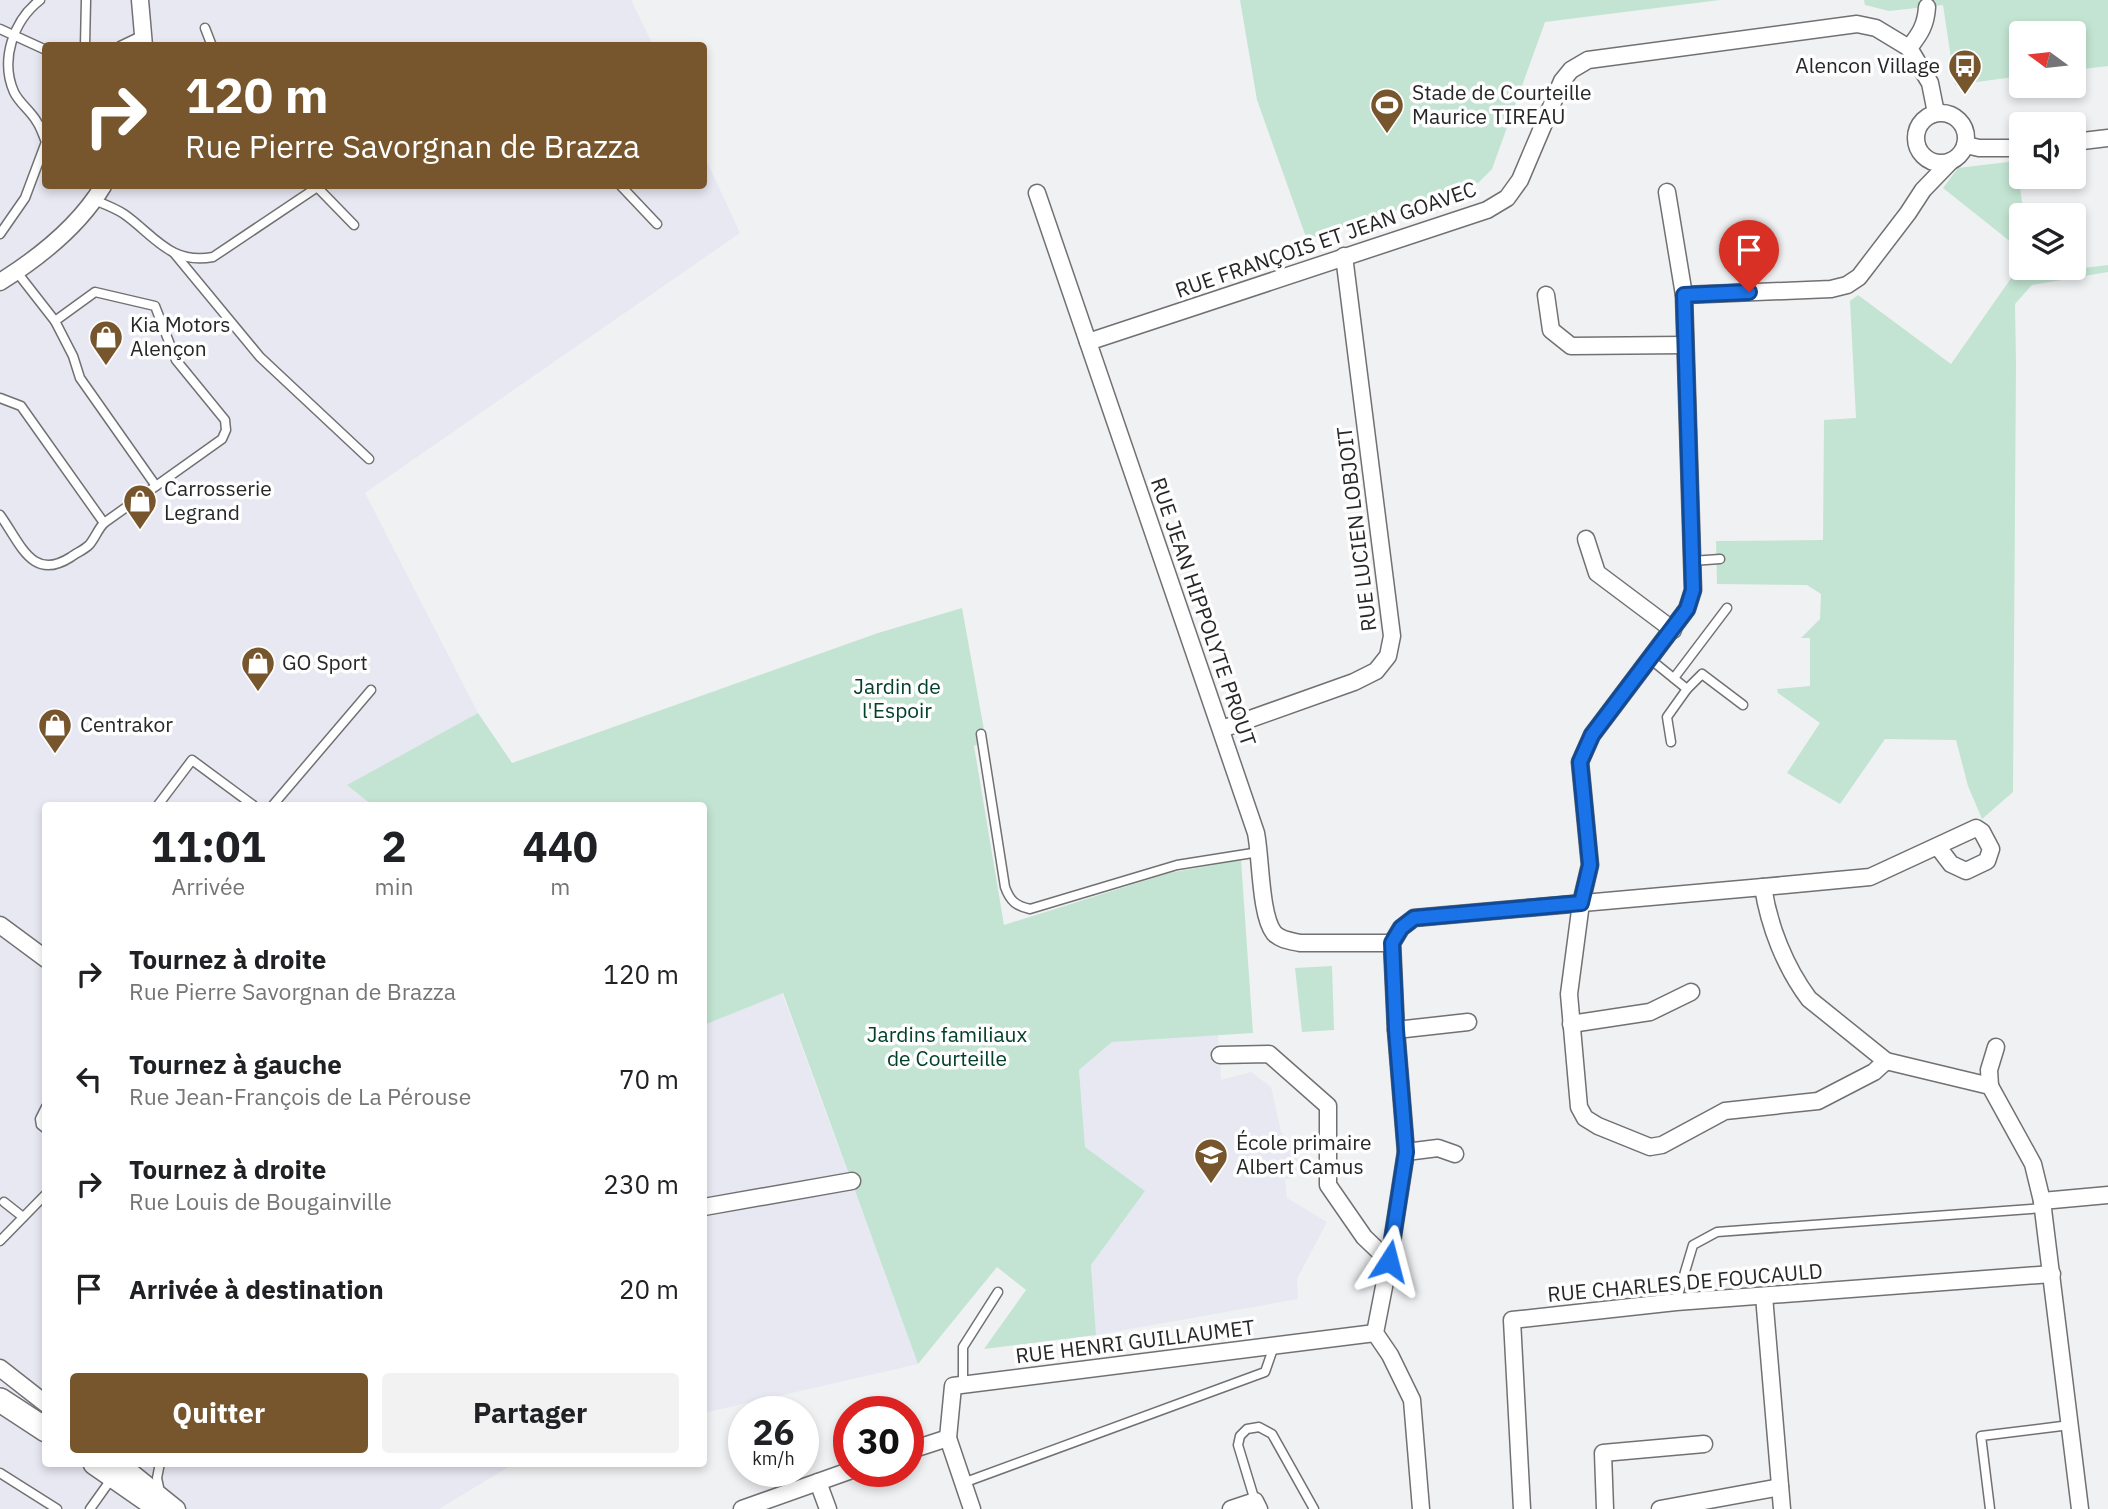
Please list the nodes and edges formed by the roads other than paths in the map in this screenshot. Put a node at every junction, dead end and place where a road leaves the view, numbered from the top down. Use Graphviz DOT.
graph roads {
  1 [pos="40,0"];
  2 [pos="86,0"];
  3 [pos="142,1"];
  4 [pos="1926,3"];
  5 [pos="0,29"];
  6 [pos="205,29"];
  7 [pos="13,36"];
  8 [pos="144,40"];
  9 [pos="85,42"];
  10 [pos="210,42"];
  11 [pos="42,48"];
  12 [pos="1909,48"];
  13 [pos="1936,113"];
  14 [pos="42,133"];
  15 [pos="2108,138"];
  16 [pos="2086,141"];
  17 [pos="1966,145"];
  18 [pos="2009,148"];
  19 [pos="42,153"];
  20 [pos="1924,157"];
  21 [pos="1951,161"];
  22 [pos="314,189"];
  23 [pos="321,189"];
  24 [pos="624,189"];
  25 [pos="1923,190"];
  26 [pos="1667,192"];
  27 [pos="99,193"];
  28 [pos="1037,193"];
  29 [pos="657,224"];
  30 [pos="354,225"];
  31 [pos="0,234"];
  32 [pos="174,253"];
  33 [pos="1345,256"];
  34 [pos="5,275"];
  35 [pos="1546,295"];
  36 [pos="1684,295"];
  37 [pos="55,321"];
  38 [pos="1088,342"];
  39 [pos="1685,345"];
  40 [pos="0,398"];
  41 [pos="369,459"];
  42 [pos="156,486"];
  43 [pos="0,516"];
  44 [pos="104,523"];
  45 [pos="1586,539"];
  46 [pos="1720,559"];
  47 [pos="1692,561"];
  48 [pos="1727,608"];
  49 [pos="1673,630"];
  50 [pos="1650,659"];
  51 [pos="1674,678"];
  52 [pos="1687,689"];
  53 [pos="371,690"];
  54 [pos="1743,705"];
  55 [pos="1222,729"];
  56 [pos="981,734"];
  57 [pos="1671,742"];
  58 [pos="160,802"];
  59 [pos="249,802"];
  60 [pos="276,802"];
  61 [pos="1938,847"];
  62 [pos="1260,852"];
  63 [pos="1763,887"];
  64 [pos="1581,903"];
  65 [pos="0,925"];
  66 [pos="1392,943"];
  67 [pos="42,954"];
  68 [pos="1691,992"];
  69 [pos="1468,1022"];
  70 [pos="1571,1024"];
  71 [pos="1396,1030"];
  72 [pos="1996,1047"];
  73 [pos="1220,1055"];
  74 [pos="1886,1062"];
  75 [pos="1990,1086"];
  76 [pos="1406,1152"];
  77 [pos="1455,1154"];
  78 [pos="852,1181"];
  79 [pos="2108,1195"];
  80 [pos="42,1198"];
  81 [pos="4,1202"];
  82 [pos="2043,1204"];
  83 [pos="707,1206"];
  84 [pos="23,1217"];
  85 [pos="0,1241"];
  86 [pos="1389,1261"];
  87 [pos="2052,1274"];
  88 [pos="998,1292"];
  89 [pos="1764,1296"];
  90 [pos="1676,1302"];
  91 [pos="1375,1333"];
  92 [pos="1274,1346"];
  93 [pos="0,1368"];
  94 [pos="963,1384"];
  95 [pos="0,1400"];
  96 [pos="42,1401"];
  97 [pos="2070,1425"];
  98 [pos="42,1427"];
  99 [pos="948,1438"];
  100 [pos="1704,1444"];
  101 [pos="924,1446"];
  102 [pos="110,1467"];
  103 [pos="159,1467"];
  104 [pos="0,1473"];
  105 [pos="963,1483"];
  106 [pos="819,1485"];
  107 [pos="804,1487"];
  108 [pos="1780,1487"];
  109 [pos="161,1502"];
  110 [pos="1257,1505"];
  111 [pos="57,1509"];
  112 [pos="90,1509"];
  113 [pos="177,1509"];
  114 [pos="742,1509"];
  115 [pos="828,1509"];
  116 [pos="972,1509"];
  117 [pos="1231,1509"];
  118 [pos="1314,1509"];
  119 [pos="1420,1509"];
  120 [pos="1522,1509"];
  121 [pos="1605,1509"];
  122 [pos="1660,1509"];
  123 [pos="1782,1509"];
  124 [pos="1990,1509"];
  125 [pos="2080,1509"];
  1 -- 7 [label="lane"];
  2 -- 9 [label="lane"];
  3 -- 8 [label="street"];
  4 -- 12 [label="street"];
  5 -- 7 [label="lane"];
  6 -- 10 [label="lane"];
  7 -- 11 [label="lane"];
  7 -- 14 [label="lane"];
  12 -- 13 [label="street"];
  12 -- 33 [label="street, RUE FRANÇOIS ET JEAN GOAVEC"];
  13 -- 17 [label="street"];
  13 -- 20 [label="street"];
  15 -- 16 [label="street"];
  17 -- 18 [label="street"];
  17 -- 21 [label="street"];
  19 -- 31 [label="lane"];
  20 -- 21 [label="street"];
  20 -- 25 [label="street"];
  21 -- 25 [label="street"];
  22 -- 32 [label="lane"];
  23 -- 30 [label="lane"];
  24 -- 29 [label="lane"];
  25 -- 36 [label="street"];
  26 -- 36 [label="street"];
  27 -- 32 [label="lane"];
  27 -- 34 [label="street"];
  28 -- 38 [label="street, RUE JEAN HIPPOLYTE PROUT"];
  32 -- 41 [label="lane"];
  33 -- 38 [label="street, RUE FRANÇOIS ET JEAN GOAVEC"];
  33 -- 55 [label="street, RUE LUCIEN LOBJOIT"];
  34 -- 37 [label="lane"];
  35 -- 39 [label="street"];
  36 -- 39 [label="street"];
  37 -- 42 [label="lane"];
  37 -- 42 [label="lane"];
  38 -- 55 [label="street, RUE JEAN HIPPOLYTE PROUT"];
  39 -- 47 [label="street"];
  40 -- 44 [label="lane"];
  42 -- 44 [label="lane"];
  43 -- 44 [label="lane"];
  45 -- 49 [label="street"];
  46 -- 47 [label="lane"];
  47 -- 49 [label="street"];
  48 -- 51 [label="lane"];
  49 -- 50 [label="street"];
  50 -- 51 [label="lane"];
  50 -- 64 [label="street"];
  51 -- 52 [label="lane"];
  52 -- 54 [label="lane"];
  52 -- 57 [label="lane"];
  53 -- 60 [label="lane"];
  55 -- 62 [label="street, RUE JEAN HIPPOLYTE PROUT"];
  56 -- 62 [label="lane"];
  58 -- 59 [label="lane"];
  61 -- 63 [label="street"];
  62 -- 66 [label="street, RUE JEAN HIPPOLYTE PROUT"];
  63 -- 64 [label="street"];
  63 -- 74 [label="street"];
  64 -- 66 [label="street"];
  64 -- 70 [label="street"];
  65 -- 67 [label="street"];
  66 -- 71 [label="street"];
  68 -- 70 [label="street"];
  69 -- 71 [label="street"];
  70 -- 74 [label="street"];
  71 -- 76 [label="street"];
  72 -- 75 [label="street"];
  73 -- 86 [label="street"];
  74 -- 75 [label="street"];
  75 -- 82 [label="street"];
  76 -- 77 [label="street"];
  76 -- 86 [label="street"];
  78 -- 83 [label="street"];
  79 -- 82 [label="street"];
  80 -- 84 [label="lane"];
  81 -- 84 [label="lane"];
  82 -- 87 [label="street"];
  82 -- 90 [label="lane"];
  84 -- 85 [label="lane"];
  86 -- 91 [label="street"];
  87 -- 89 [label="street, RUE CHARLES DE FOUCAULD"];
  87 -- 97 [label="street"];
  88 -- 94 [label="lane"];
  89 -- 90 [label="street, RUE CHARLES DE FOUCAULD"];
  89 -- 108 [label="street"];
  90 -- 120 [label="street, RUE CHARLES DE FOUCAULD"];
  91 -- 92 [label="street, RUE HENRI GUILLAUMET"];
  91 -- 119 [label="street"];
  92 -- 94 [label="street, RUE HENRI GUILLAUMET"];
  92 -- 105 [label="lane"];
  93 -- 96 [label="street"];
  94 -- 99 [label="street"];
  95 -- 98 [label="main road"];
  97 -- 124 [label="lane"];
  97 -- 125 [label="street"];
  99 -- 101 [label="street"];
  99 -- 105 [label="street"];
  100 -- 121 [label="street"];
  102 -- 109 [label="main road"];
  102 -- 112 [label="lane"];
  103 -- 109 [label="lane"];
  104 -- 111 [label="lane"];
  105 -- 116 [label="street"];
  106 -- 115 [label="street"];
  107 -- 114 [label="street"];
  108 -- 122 [label="street"];
  108 -- 123 [label="street"];
  109 -- 113 [label="street"];
  110 -- 117 [label="street"];
  110 -- 118 [label="lane"];
}
